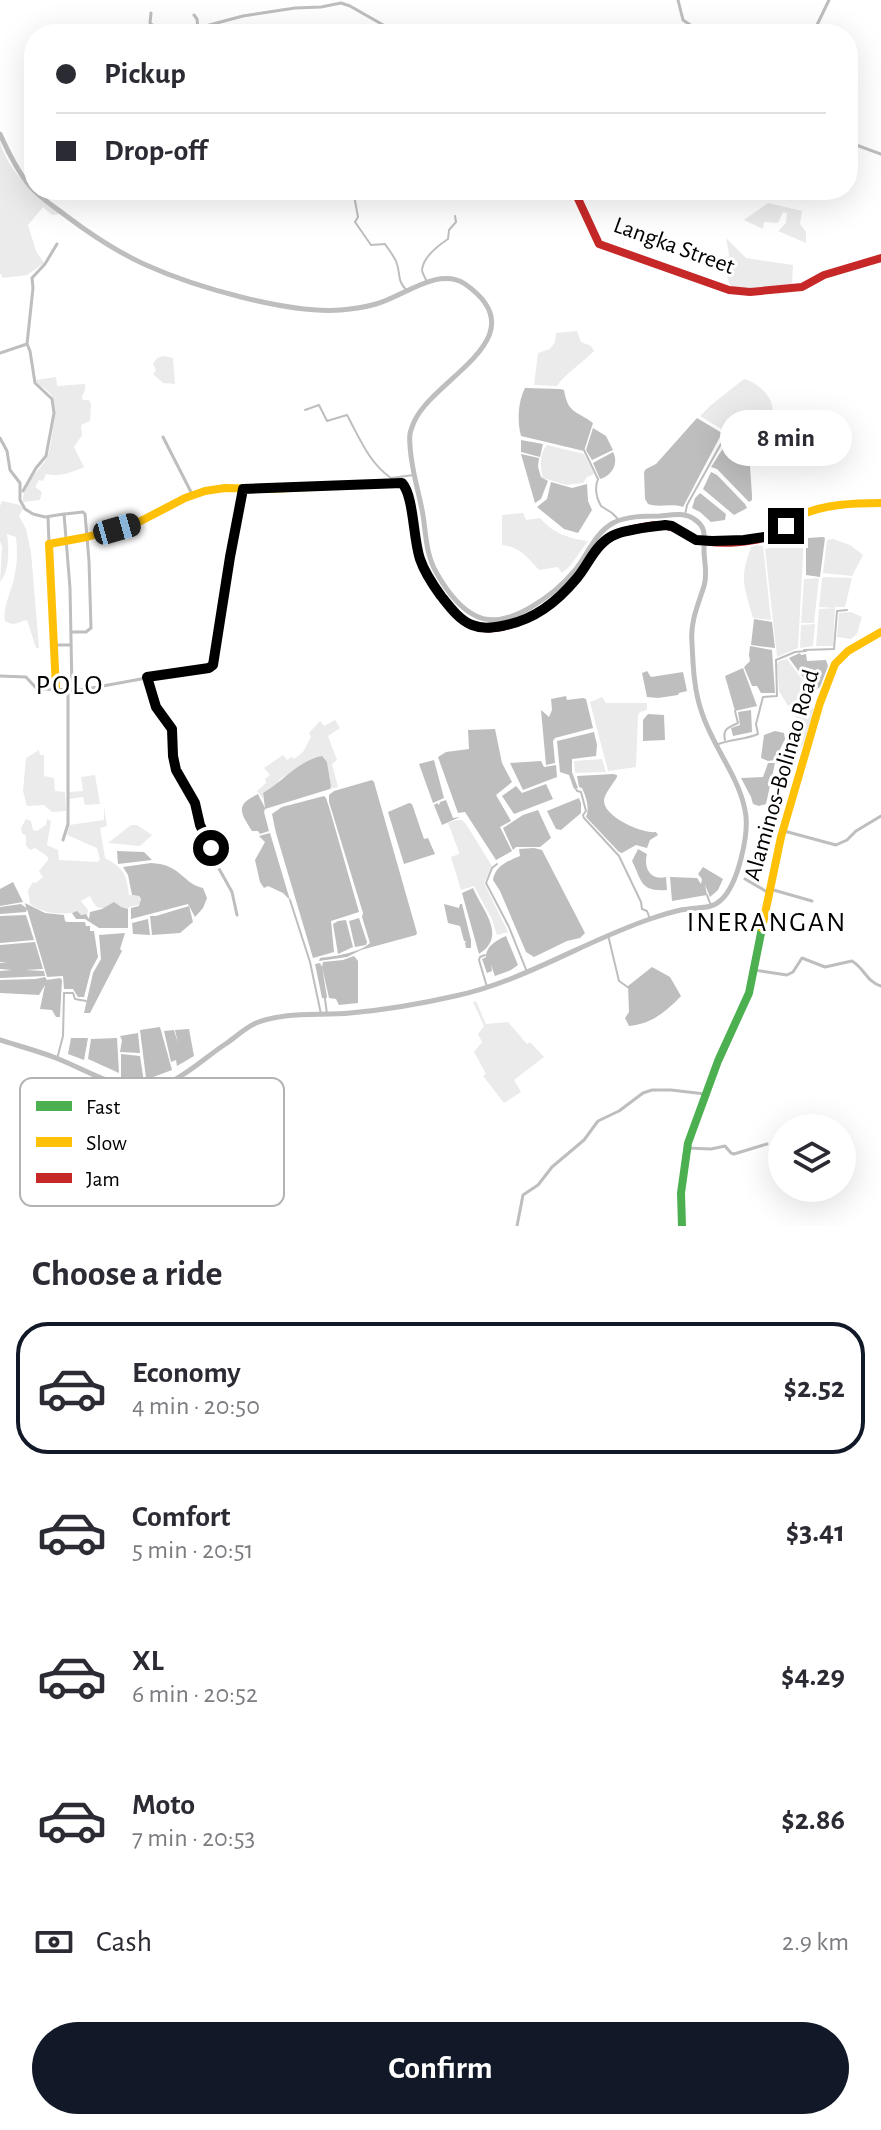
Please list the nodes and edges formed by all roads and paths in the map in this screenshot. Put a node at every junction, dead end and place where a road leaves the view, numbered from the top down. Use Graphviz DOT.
graph roads {
  1 [pos="678,0"];
  2 [pos="829,0"];
  3 [pos="151,13"];
  4 [pos="194,15"];
  5 [pos="151,24"];
  6 [pos="198,24"];
  7 [pos="214,24"];
  8 [pos="382,24"];
  9 [pos="688,24"];
  10 [pos="817,24"];
  11 [pos="858,146"];
  12 [pos="881,154"];
  13 [pos="579,200"];
  14 [pos="57,244"];
  15 [pos="881,258"];
  16 [pos="27,344"];
  17 [pos="0,353"];
  18 [pos="163,437"];
  19 [pos="0,438"];
  20 [pos="243,489"];
  21 [pos="192,494"];
  22 [pos="21,495"];
  23 [pos="881,503"];
  24 [pos="64,514"];
  25 [pos="48,517"];
  26 [pos="87,537"];
  27 [pos="67,541"];
  28 [pos="49,544"];
  29 [pos="72,632"];
  30 [pos="881,632"];
  31 [pos="54,645"];
  32 [pos="71,645"];
  33 [pos="0,676"];
  34 [pos="147,677"];
  35 [pos="56,689"];
  36 [pos="70,690"];
  37 [pos="881,816"];
  38 [pos="782,830"];
  39 [pos="63,840"];
  40 [pos="745,879"];
  41 [pos="770,891"];
  42 [pos="812,901"];
  43 [pos="237,915"];
  44 [pos="754,970"];
  45 [pos="881,986"];
  46 [pos="705,1094"];
  47 [pos="767,1144"];
  48 [pos="687,1148"];
  49 [pos="517,1226"];
  50 [pos="682,1226"];
  1 -- 9 [label="street"];
  2 -- 10 [label="street"];
  3 -- 5 [label="street"];
  4 -- 6 [label="street"];
  7 -- 8 [label="street"];
  11 -- 12 [label="street"];
  13 -- 15 [label="street, Langka Street"];
  14 -- 16 [label="street"];
  16 -- 17 [label="street"];
  16 -- 22 [label="street"];
  18 -- 21 [label="street"];
  19 -- 22 [label="street"];
  20 -- 21 [label="street"];
  20 -- 23 [label="street"];
  20 -- 34 [label="street"];
  21 -- 26 [label="street"];
  22 -- 25 [label="street"];
  24 -- 25 [label="street"];
  24 -- 26 [label="street"];
  24 -- 27 [label="street"];
  25 -- 28 [label="street"];
  26 -- 27 [label="street"];
  26 -- 29 [label="street"];
  27 -- 28 [label="street"];
  27 -- 29 [label="street"];
  28 -- 31 [label="street"];
  29 -- 32 [label="street"];
  30 -- 38 [label="street, Alaminos-Bolinao Road"];
  31 -- 32 [label="street"];
  31 -- 35 [label="street"];
  32 -- 36 [label="street"];
  33 -- 35 [label="street"];
  34 -- 36 [label="street"];
  34 -- 43 [label="street"];
  35 -- 36 [label="street"];
  36 -- 39 [label="street"];
  37 -- 38 [label="street"];
  38 -- 41 [label="street, Alaminos-Bolinao Road"];
  40 -- 41 [label="street"];
  41 -- 42 [label="street"];
  41 -- 44 [label="street, Alaminos-Bolinao Road"];
  44 -- 45 [label="street"];
  44 -- 46 [label="street, Alaminos-Bolinao Road"];
  46 -- 48 [label="street, Alaminos-Bolinao Road"];
  46 -- 49 [label="street"];
  47 -- 48 [label="street"];
  48 -- 50 [label="street, Alaminos-Bolinao Road"];
}
